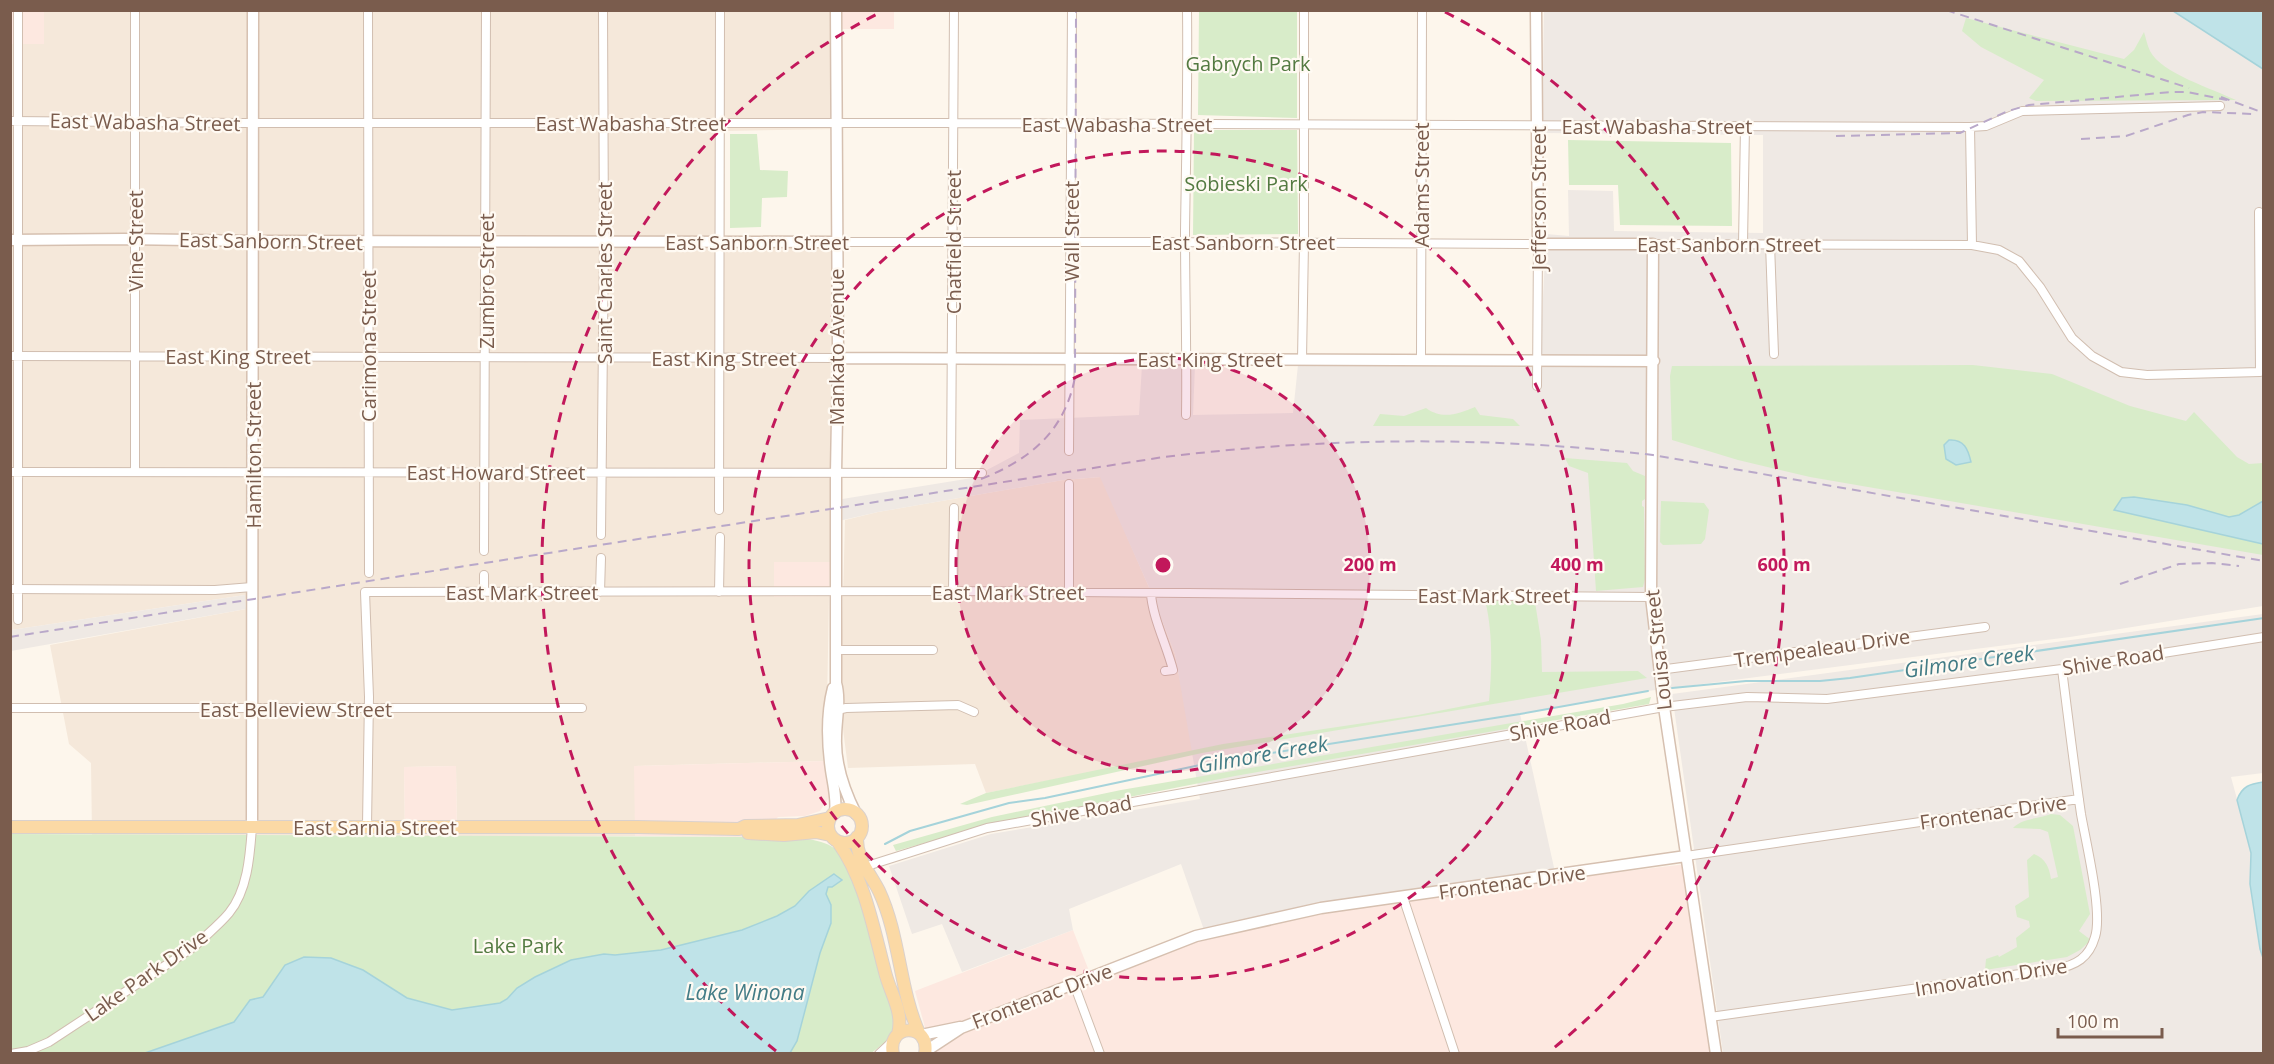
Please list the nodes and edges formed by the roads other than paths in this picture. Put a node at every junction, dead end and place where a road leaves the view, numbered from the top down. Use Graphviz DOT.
graph roads {
  1 [pos="18,10"];
  2 [pos="135,10"];
  3 [pos="253,10"];
  4 [pos="368,10"];
  5 [pos="486,10"];
  6 [pos="603,10"];
  7 [pos="720,10"];
  8 [pos="836,10"];
  9 [pos="954,10"];
  10 [pos="1072,10"];
  11 [pos="1187,10"];
  12 [pos="1304,10"];
  13 [pos="1422,10"];
  14 [pos="1536,10"];
  15 [pos="2220,106"];
  16 [pos="14,121"];
  17 [pos="369,122"];
  18 [pos="486,122"];
  19 [pos="135,123"];
  20 [pos="253,123"];
  21 [pos="604,123"];
  22 [pos="719,123"];
  23 [pos="837,123"];
  24 [pos="954,123"];
  25 [pos="1188,124"];
  26 [pos="1305,124"];
  27 [pos="1420,124"];
  28 [pos="1072,125"];
  29 [pos="1538,125"];
  30 [pos="1745,126"];
  31 [pos="1970,127"];
  32 [pos="2259,212"];
  33 [pos="135,239"];
  34 [pos="14,240"];
  35 [pos="253,241"];
  36 [pos="604,241"];
  37 [pos="368,242"];
  38 [pos="486,242"];
  39 [pos="719,242"];
  40 [pos="836,242"];
  41 [pos="1186,242"];
  42 [pos="952,243"];
  43 [pos="1072,243"];
  44 [pos="1305,243"];
  45 [pos="1421,243"];
  46 [pos="1538,244"];
  47 [pos="1653,244"];
  48 [pos="1743,244"];
  49 [pos="1770,244"];
  50 [pos="1972,245"];
  51 [pos="2262,280"];
  52 [pos="1774,354"];
  53 [pos="14,356"];
  54 [pos="135,356"];
  55 [pos="253,356"];
  56 [pos="368,357"];
  57 [pos="485,357"];
  58 [pos="603,357"];
  59 [pos="720,358"];
  60 [pos="838,358"];
  61 [pos="953,358"];
  62 [pos="1070,359"];
  63 [pos="1187,359"];
  64 [pos="1302,360"];
  65 [pos="1421,360"];
  66 [pos="1536,360"];
  67 [pos="1654,361"];
  68 [pos="1537,386"];
  69 [pos="1186,415"];
  70 [pos="1069,451"];
  71 [pos="14,472"];
  72 [pos="135,472"];
  73 [pos="253,472"];
  74 [pos="368,472"];
  75 [pos="485,472"];
  76 [pos="603,472"];
  77 [pos="720,472"];
  78 [pos="836,473"];
  79 [pos="951,473"];
  80 [pos="982,473"];
  81 [pos="1069,484"];
  82 [pos="954,508"];
  83 [pos="719,510"];
  84 [pos="602,535"];
  85 [pos="720,537"];
  86 [pos="483,551"];
  87 [pos="601,558"];
  88 [pos="369,573"];
  89 [pos="484,575"];
  90 [pos="252,587"];
  91 [pos="14,589"];
  92 [pos="953,591"];
  93 [pos="484,592"];
  94 [pos="600,592"];
  95 [pos="719,592"];
  96 [pos="837,592"];
  97 [pos="1069,592"];
  98 [pos="1150,593"];
  99 [pos="1651,597"];
  100 [pos="18,620"];
  101 [pos="1985,627"];
  102 [pos="2264,636"];
  103 [pos="836,650"];
  104 [pos="933,650"];
  105 [pos="2062,669"];
  106 [pos="1659,670"];
  107 [pos="1166,671"];
  108 [pos="836,683"];
  109 [pos="1664,707"];
  110 [pos="10,708"];
  111 [pos="582,708"];
  112 [pos="252,709"];
  113 [pos="369,709"];
  114 [pos="837,710"];
  115 [pos="974,712"];
  116 [pos="2079,799"];
  117 [pos="856,814"];
  118 [pos="832,815"];
  119 [pos="367,826"];
  120 [pos="10,827"];
  121 [pos="252,827"];
  122 [pos="739,829"];
  123 [pos="857,837"];
  124 [pos="834,838"];
  125 [pos="1686,856"];
  126 [pos="864,867"];
  127 [pos="1403,897"];
  128 [pos="1074,984"];
  129 [pos="1710,1017"];
  130 [pos="961,1028"];
  131 [pos="920,1034"];
  132 [pos="895,1043"];
  133 [pos="926,1052"];
  134 [pos="10,1053"];
  135 [pos="879,1053"];
  136 [pos="1100,1053"];
  137 [pos="1455,1053"];
  138 [pos="1716,1053"];
  1 -- 16 [label="street"];
  2 -- 19 [label="street, Vine Street"];
  3 -- 20 [label="street, Hamilton Street"];
  4 -- 17 [label="street, Carimona Street"];
  5 -- 18 [label="street, Zumbro Street"];
  6 -- 21 [label="street, Saint Charles Street"];
  7 -- 22 [label="street"];
  8 -- 23 [label="street, Mankato Avenue"];
  9 -- 24 [label="street, Chatfield Street"];
  10 -- 28 [label="street, Wall Street"];
  11 -- 25 [label="street"];
  12 -- 26 [label="street"];
  13 -- 27 [label="street, Adams Street"];
  14 -- 29 [label="street, Jefferson Street"];
  15 -- 31 [label="street, East Wabasha Street"];
  16 -- 19 [label="street, East Wabasha Street"];
  16 -- 34 [label="street"];
  17 -- 18 [label="street, East Wabasha Street"];
  17 -- 20 [label="street, East Wabasha Street"];
  17 -- 37 [label="street, Carimona Street"];
  18 -- 21 [label="street, East Wabasha Street"];
  18 -- 38 [label="street, Zumbro Street"];
  19 -- 20 [label="street, East Wabasha Street"];
  19 -- 33 [label="street, Vine Street"];
  20 -- 35 [label="street, Hamilton Street"];
  21 -- 22 [label="street, East Wabasha Street"];
  21 -- 36 [label="street, Saint Charles Street"];
  22 -- 23 [label="street, East Wabasha Street"];
  22 -- 39 [label="street"];
  23 -- 24 [label="street, East Wabasha Street"];
  23 -- 40 [label="street, Mankato Avenue"];
  24 -- 28 [label="street, East Wabasha Street"];
  24 -- 42 [label="street, Chatfield Street"];
  25 -- 26 [label="street, East Wabasha Street"];
  25 -- 28 [label="street, East Wabasha Street"];
  25 -- 41 [label="street"];
  26 -- 27 [label="street, East Wabasha Street"];
  26 -- 44 [label="street"];
  27 -- 29 [label="street, East Wabasha Street"];
  27 -- 45 [label="street, Adams Street"];
  28 -- 43 [label="street, Wall Street"];
  29 -- 30 [label="street, East Wabasha Street"];
  29 -- 46 [label="street, Jefferson Street"];
  30 -- 31 [label="street, East Wabasha Street"];
  30 -- 48 [label="street"];
  31 -- 50 [label="street"];
  32 -- 51 [label="street, East Sanborn Street"];
  33 -- 34 [label="street, East Sanborn Street"];
  33 -- 35 [label="street, East Sanborn Street"];
  33 -- 54 [label="street, Vine Street"];
  34 -- 53 [label="street"];
  35 -- 37 [label="street, East Sanborn Street"];
  35 -- 55 [label="street, Hamilton Street"];
  36 -- 38 [label="street, East Sanborn Street"];
  36 -- 39 [label="street, East Sanborn Street"];
  36 -- 58 [label="street, Saint Charles Street"];
  37 -- 38 [label="street, East Sanborn Street"];
  37 -- 56 [label="street, Carimona Street"];
  38 -- 57 [label="street, Zumbro Street"];
  39 -- 40 [label="street, East Sanborn Street"];
  39 -- 59 [label="street"];
  40 -- 42 [label="street, East Sanborn Street"];
  40 -- 60 [label="street, Mankato Avenue"];
  41 -- 43 [label="street, East Sanborn Street"];
  41 -- 44 [label="street, East Sanborn Street"];
  41 -- 63 [label="street"];
  42 -- 43 [label="street, East Sanborn Street"];
  42 -- 61 [label="street, Chatfield Street"];
  43 -- 62 [label="street, Wall Street"];
  44 -- 45 [label="street, East Sanborn Street"];
  44 -- 64 [label="street"];
  45 -- 46 [label="street, East Sanborn Street"];
  45 -- 65 [label="street, Adams Street"];
  46 -- 47 [label="street, East Sanborn Street"];
  46 -- 66 [label="street, Jefferson Street"];
  47 -- 48 [label="street, East Sanborn Street"];
  47 -- 67 [label="street, Louisa Street"];
  48 -- 49 [label="street, East Sanborn Street"];
  49 -- 50 [label="street, East Sanborn Street"];
  49 -- 52 [label="street"];
  50 -- 51 [label="street, East Sanborn Street"];
  53 -- 54 [label="street, East King Street"];
  53 -- 71 [label="street"];
  54 -- 55 [label="street, East King Street"];
  54 -- 72 [label="street, Vine Street"];
  55 -- 56 [label="street, East King Street"];
  55 -- 73 [label="street, Hamilton Street"];
  56 -- 57 [label="street, East King Street"];
  56 -- 74 [label="street, Carimona Street"];
  57 -- 58 [label="street, East King Street"];
  57 -- 75 [label="street, Zumbro Street"];
  58 -- 59 [label="street, East King Street"];
  58 -- 76 [label="street, Saint Charles Street"];
  59 -- 60 [label="street, East King Street"];
  59 -- 77 [label="street"];
  60 -- 61 [label="street, East King Street"];
  60 -- 78 [label="street, Mankato Avenue"];
  61 -- 62 [label="street, East King Street"];
  61 -- 79 [label="street, Chatfield Street"];
  62 -- 63 [label="street, East King Street"];
  62 -- 70 [label="street, Wall Street"];
  63 -- 64 [label="street, East King Street"];
  63 -- 69 [label="street"];
  64 -- 65 [label="street, East King Street"];
  65 -- 66 [label="street, East King Street"];
  66 -- 67 [label="street, East King Street"];
  66 -- 68 [label="street, Jefferson Street"];
  67 -- 99 [label="street, Louisa Street"];
  71 -- 72 [label="street, East Howard Street"];
  71 -- 91 [label="street"];
  72 -- 73 [label="street, East Howard Street"];
  73 -- 74 [label="street, East Howard Street"];
  73 -- 90 [label="street, Hamilton Street"];
  74 -- 75 [label="street, East Howard Street"];
  74 -- 88 [label="street, Carimona Street"];
  75 -- 76 [label="street, East Howard Street"];
  75 -- 86 [label="street, Zumbro Street"];
  76 -- 77 [label="street, East Howard Street"];
  76 -- 84 [label="street, Saint Charles Street"];
  77 -- 78 [label="street, East Howard Street"];
  77 -- 83 [label="street"];
  78 -- 79 [label="street, East Howard Street"];
  78 -- 96 [label="street, Mankato Avenue"];
  79 -- 80 [label="street, East Howard Street"];
  81 -- 97 [label="street"];
  82 -- 92 [label="street"];
  85 -- 95 [label="street"];
  87 -- 94 [label="street"];
  89 -- 93 [label="street"];
  90 -- 91 [label="street"];
  90 -- 112 [label="street, Hamilton Street"];
  91 -- 100 [label="street"];
  92 -- 96 [label="street, East Mark Street"];
  92 -- 97 [label="street, East Mark Street"];
  93 -- 94 [label="street, East Mark Street"];
  93 -- 113 [label="street, East Mark Street"];
  94 -- 95 [label="street, East Mark Street"];
  95 -- 96 [label="street, East Mark Street"];
  96 -- 103 [label="street, Mankato Avenue"];
  97 -- 98 [label="street, East Mark Street"];
  98 -- 99 [label="street, East Mark Street"];
  98 -- 107 [label="street"];
  99 -- 106 [label="street, Louisa Street"];
  101 -- 106 [label="street, Trempealeau Drive"];
  102 -- 105 [label="street, Shive Road"];
  103 -- 104 [label="street"];
  103 -- 108 [label="street, Mankato Avenue"];
  105 -- 109 [label="street, Shive Road"];
  105 -- 116 [label="street, Innovation Drive"];
  106 -- 109 [label="street, Louisa Street"];
  108 -- 114 [label="street, Mankato Avenue"];
  108 -- 118 [label="street, Mankato Avenue"];
  109 -- 125 [label="street, Louisa Street"];
  109 -- 126 [label="street, Shive Road"];
  110 -- 112 [label="street, East Belleview Street"];
  111 -- 113 [label="street, East Belleview Street"];
  112 -- 113 [label="street, East Belleview Street"];
  112 -- 121 [label="street, Hamilton Street"];
  113 -- 119 [label="street"];
  114 -- 115 [label="street"];
  114 -- 117 [label="street, Mankato Avenue"];
  116 -- 125 [label="street, Frontenac Drive"];
  116 -- 129 [label="street, Innovation Drive"];
  117 -- 118 [label="main road"];
  117 -- 123 [label="main road, Mankato Avenue"];
  118 -- 122 [label="main road, East Sarnia Street"];
  118 -- 124 [label="main road, Mankato Avenue"];
  119 -- 121 [label="main road, East Sarnia Street"];
  119 -- 122 [label="main road, East Sarnia Street"];
  120 -- 121 [label="main road, East Sarnia Street"];
  121 -- 134 [label="street, Lake Park Drive"];
  122 -- 124 [label="main road, East Sarnia Street"];
  123 -- 124 [label="main road"];
  123 -- 126 [label="main road, Mankato Avenue"];
  124 -- 132 [label="main road, Mankato Avenue"];
  125 -- 127 [label="street, Frontenac Drive"];
  125 -- 129 [label="street, Louisa Street"];
  126 -- 131 [label="main road, Mankato Avenue"];
  127 -- 128 [label="street, Frontenac Drive"];
  127 -- 137 [label="street"];
  128 -- 130 [label="street, Frontenac Drive"];
  128 -- 136 [label="street"];
  129 -- 138 [label="street, Louisa Street"];
  130 -- 131 [label="street, Frontenac Drive"];
  130 -- 133 [label="street, Frontenac Drive"];
  131 -- 132 [label="main road"];
  131 -- 133 [label="main road, Mankato Avenue"];
  132 -- 135 [label="street"];
}
